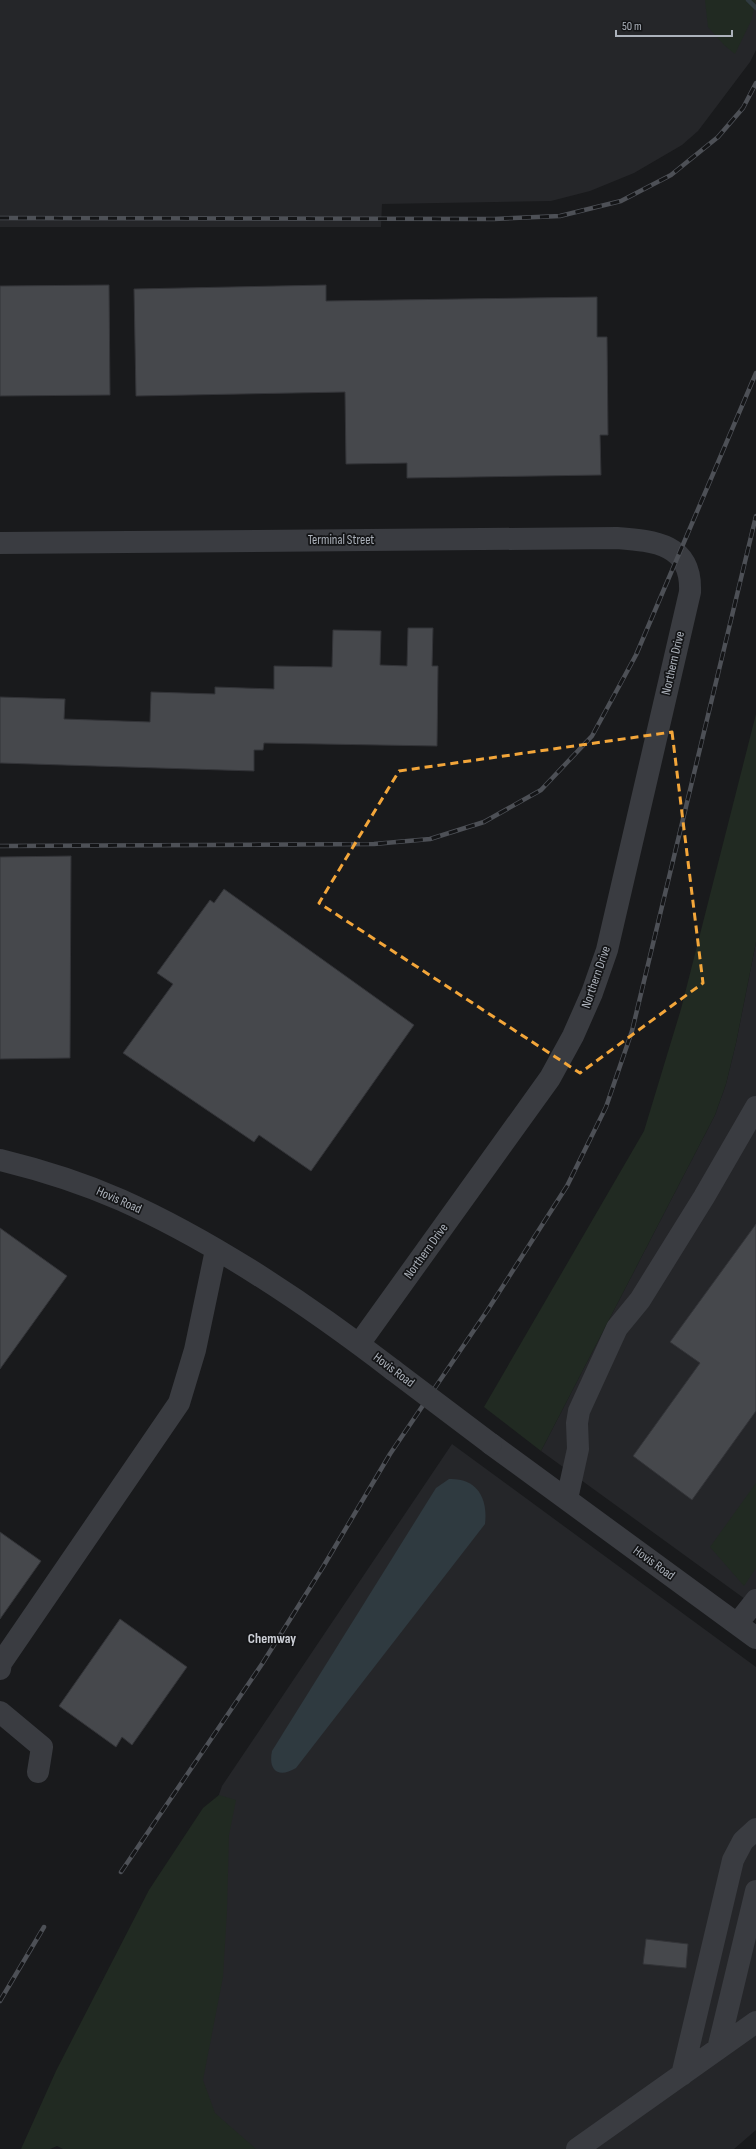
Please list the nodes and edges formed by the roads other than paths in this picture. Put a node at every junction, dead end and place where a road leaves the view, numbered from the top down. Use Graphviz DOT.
graph roads {
  1 [pos="0,543"];
  2 [pos="678,554"];
  3 [pos="756,1107"];
  4 [pos="0,1160"];
  5 [pos="216,1250"];
  6 [pos="359,1344"];
  7 [pos="567,1499"];
  8 [pos="756,1600"];
  9 [pos="737,1624"];
  10 [pos="756,1638"];
  11 [pos="0,1670"];
  12 [pos="0,1712"];
  13 [pos="38,1772"];
  14 [pos="756,1829"];
  15 [pos="756,1834"];
  16 [pos="756,1891"];
  17 [pos="756,1947"];
  18 [pos="756,2022"];
  19 [pos="726,2044"];
  20 [pos="691,2069"];
  21 [pos="577,2149"];
  1 -- 2 [label="street, Terminal Street"];
  2 -- 6 [label="street, Northern Drive"];
  3 -- 7 [label="street"];
  4 -- 5 [label="street, Hovis Road"];
  5 -- 6 [label="street, Hovis Road"];
  5 -- 11 [label="street"];
  6 -- 7 [label="street, Hovis Road, bridge"];
  7 -- 9 [label="street, Hovis Road"];
  8 -- 9 [label="street"];
  9 -- 10 [label="street, Hovis Road"];
  12 -- 13 [label="street"];
  14 -- 20 [label="street"];
  15 -- 20 [label="street"];
  16 -- 19 [label="street"];
  17 -- 19 [label="street"];
  18 -- 19 [label="street"];
  19 -- 20 [label="street"];
  20 -- 21 [label="street"];
}
